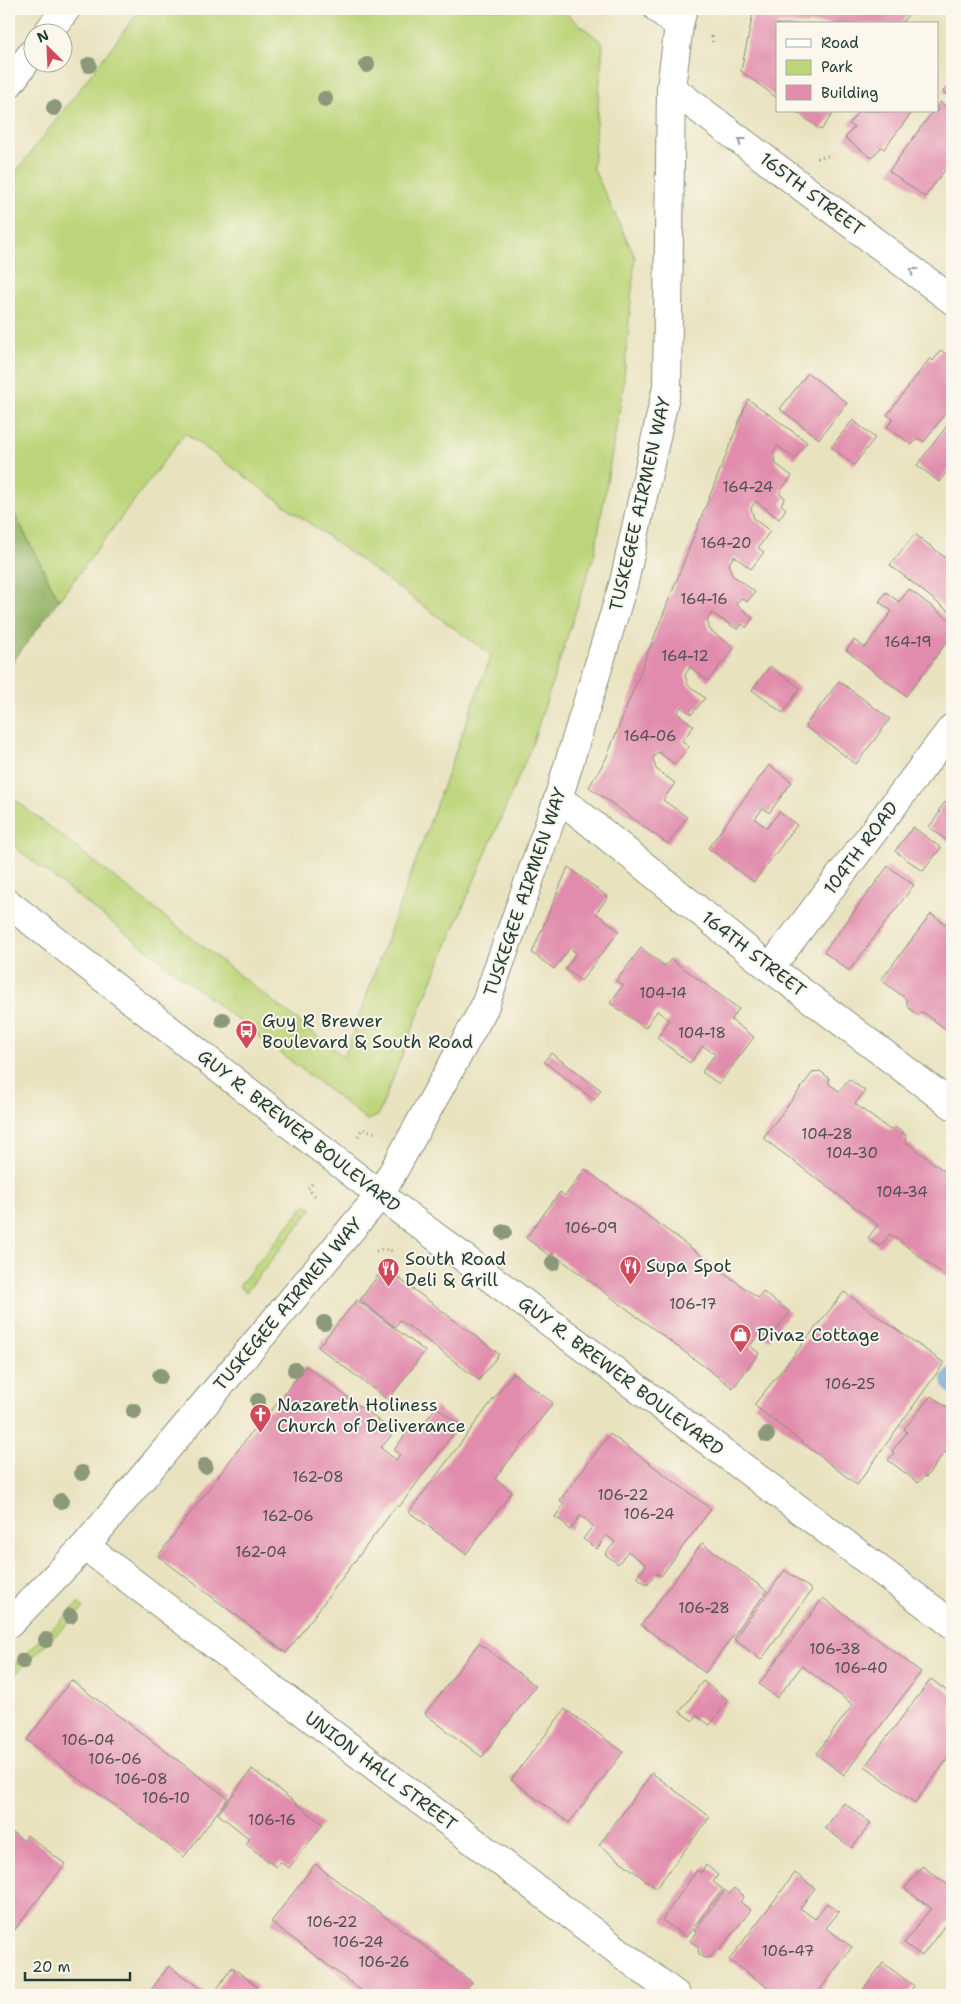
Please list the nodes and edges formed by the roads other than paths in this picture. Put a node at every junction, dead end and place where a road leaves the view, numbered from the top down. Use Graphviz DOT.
graph roads {
  1 [pos="66,9"];
  2 [pos="658,9"];
  3 [pos="681,17"];
  4 [pos="56,22"];
  5 [pos="22,66"];
  6 [pos="9,84"];
  7 [pos="671,88"];
  8 [pos="952,300"];
  9 [pos="952,728"];
  10 [pos="558,799"];
  11 [pos="9,904"];
  12 [pos="770,968"];
  13 [pos="952,1105"];
  14 [pos="380,1195"];
  15 [pos="86,1546"];
  16 [pos="9,1624"];
  17 [pos="952,1624"];
  18 [pos="676,1995"];
  1 -- 4 [label="street"];
  2 -- 3 [label="street"];
  3 -- 7 [label="street, TUSKEGEE AIRMEN WAY"];
  5 -- 6 [label="street"];
  8 -- 7 [label="street, 165TH STREET, one-way"];
  7 -- 10 [label="street, TUSKEGEE AIRMEN WAY"];
  9 -- 12 [label="street, 104TH ROAD"];
  10 -- 12 [label="street, 164TH STREET"];
  10 -- 14 [label="street, TUSKEGEE AIRMEN WAY"];
  11 -- 14 [label="street, GUY R. BREWER BOULEVARD"];
  12 -- 13 [label="street, 164TH STREET"];
  14 -- 15 [label="street, TUSKEGEE AIRMEN WAY"];
  14 -- 17 [label="street, GUY R. BREWER BOULEVARD"];
  15 -- 16 [label="street, TUSKEGEE AIRMEN WAY"];
  15 -- 18 [label="street, UNION HALL STREET"];
}
